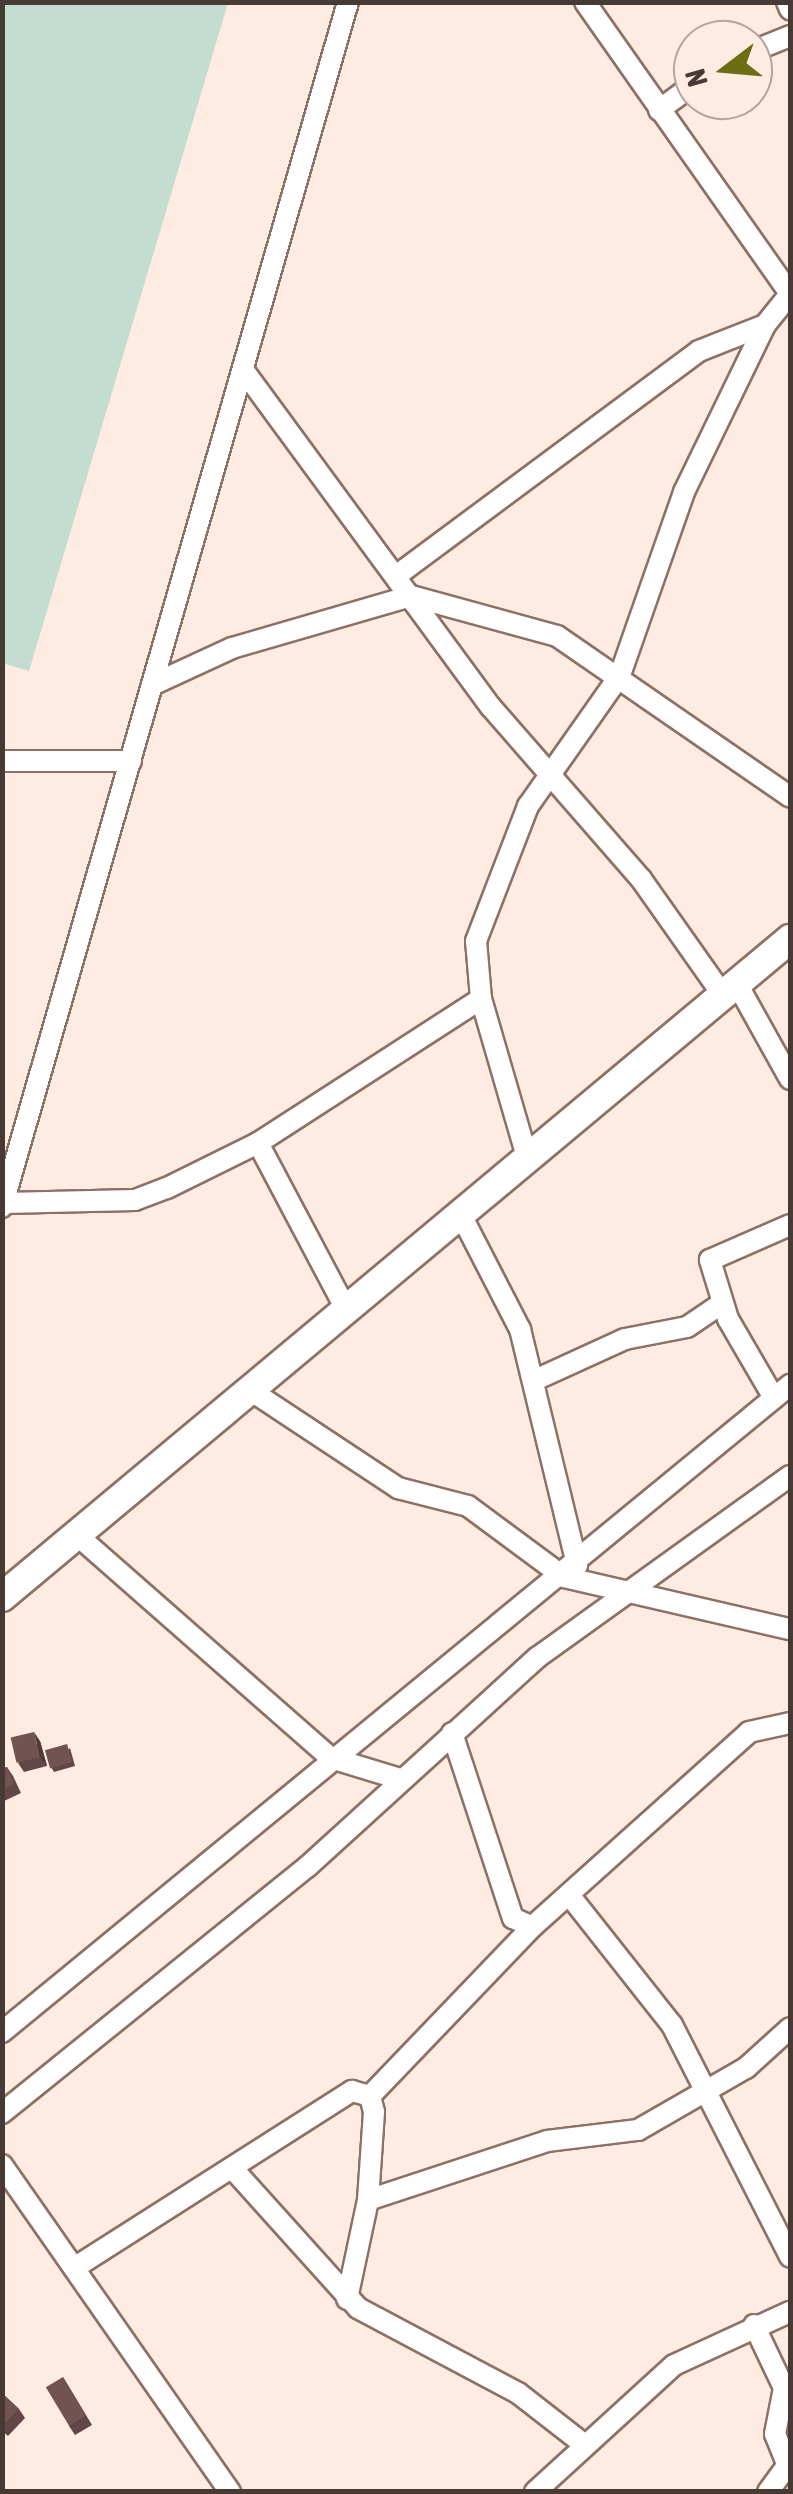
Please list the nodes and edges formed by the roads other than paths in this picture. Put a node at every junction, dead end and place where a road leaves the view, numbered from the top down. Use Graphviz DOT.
graph roads {
  1 [pos="348,2"];
  2 [pos="585,2"];
  3 [pos="673,100"];
  4 [pos="659,110"];
  5 [pos="765,324"];
  6 [pos="244,371"];
  7 [pos="400,573"];
  8 [pos="412,596"];
  9 [pos="620,675"];
  10 [pos="152,685"];
  11 [pos="2,761"];
  12 [pos="131,761"];
  13 [pos="552,772"];
  14 [pos="790,797"];
  15 [pos="790,938"];
  16 [pos="729,988"];
  17 [pos="481,999"];
  18 [pos="790,1079"];
  19 [pos="258,1143"];
  20 [pos="527,1158"];
  21 [pos="8,1170"];
  22 [pos="3,1205"];
  23 [pos="460,1214"];
  24 [pos="790,1225"];
  25 [pos="721,1304"];
  26 [pos="346,1309"];
  27 [pos="535,1380"];
  28 [pos="250,1390"];
  29 [pos="782,1391"];
  30 [pos="790,1476"];
  31 [pos="77,1535"];
  32 [pos="570,1571"];
  33 [pos="626,1592"];
  34 [pos="2,1598"];
  35 [pos="790,1629"];
  36 [pos="790,1723"];
  37 [pos="452,1733"];
  38 [pos="331,1758"];
  39 [pos="400,1779"];
  40 [pos="570,1896"];
  41 [pos="532,1927"];
  42 [pos="790,2028"];
  43 [pos="2,2032"];
  44 [pos="704,2095"];
  45 [pos="370,2096"];
  46 [pos="2,2113"];
  47 [pos="2,2165"];
  48 [pos="233,2168"];
  49 [pos="368,2200"];
  50 [pos="790,2257"];
  51 [pos="74,2268"];
  52 [pos="348,2299"];
  53 [pos="790,2312"];
  54 [pos="754,2324"];
  55 [pos="581,2442"];
  56 [pos="788,2469"];
  57 [pos="230,2492"];
  58 [pos="535,2492"];
  59 [pos="768,2492"];
  1 -- 6 [label="street"];
  2 -- 4 [label="street"];
  3 -- 4 [label="street"];
  4 -- 5 [label="street"];
  5 -- 7 [label="street"];
  5 -- 9 [label="street"];
  6 -- 7 [label="street"];
  6 -- 10 [label="street"];
  7 -- 8 [label="street"];
  8 -- 9 [label="street"];
  8 -- 10 [label="street"];
  8 -- 13 [label="street"];
  9 -- 13 [label="street"];
  9 -- 14 [label="street"];
  10 -- 12 [label="street"];
  11 -- 12 [label="street"];
  12 -- 21 [label="street"];
  13 -- 16 [label="street"];
  13 -- 17 [label="street"];
  15 -- 16 [label="main road"];
  16 -- 18 [label="street"];
  16 -- 20 [label="main road"];
  17 -- 19 [label="street"];
  17 -- 20 [label="street"];
  19 -- 22 [label="street"];
  19 -- 26 [label="street"];
  20 -- 23 [label="main road"];
  21 -- 22 [label="street"];
  23 -- 26 [label="main road"];
  23 -- 27 [label="street"];
  24 -- 25 [label="street"];
  25 -- 27 [label="street"];
  25 -- 29 [label="street"];
  26 -- 28 [label="main road"];
  27 -- 32 [label="street"];
  28 -- 31 [label="main road"];
  28 -- 32 [label="street"];
  29 -- 32 [label="street"];
  30 -- 33 [label="street"];
  31 -- 34 [label="main road"];
  31 -- 38 [label="street"];
  32 -- 33 [label="street"];
  32 -- 38 [label="street"];
  33 -- 35 [label="street"];
  33 -- 37 [label="street"];
  36 -- 40 [label="street"];
  37 -- 39 [label="street"];
  37 -- 41 [label="street"];
  38 -- 39 [label="street"];
  38 -- 43 [label="street"];
  39 -- 46 [label="street"];
  40 -- 41 [label="street"];
  40 -- 44 [label="street"];
  41 -- 45 [label="street"];
  42 -- 44 [label="street"];
  44 -- 49 [label="street"];
  44 -- 50 [label="street"];
  45 -- 48 [label="street"];
  45 -- 49 [label="street"];
  47 -- 51 [label="street"];
  48 -- 51 [label="street"];
  48 -- 52 [label="street"];
  49 -- 52 [label="street"];
  51 -- 57 [label="street"];
  52 -- 55 [label="street"];
  53 -- 54 [label="street"];
  54 -- 55 [label="street"];
  54 -- 56 [label="street"];
  55 -- 58 [label="street"];
  56 -- 59 [label="street"];
}
